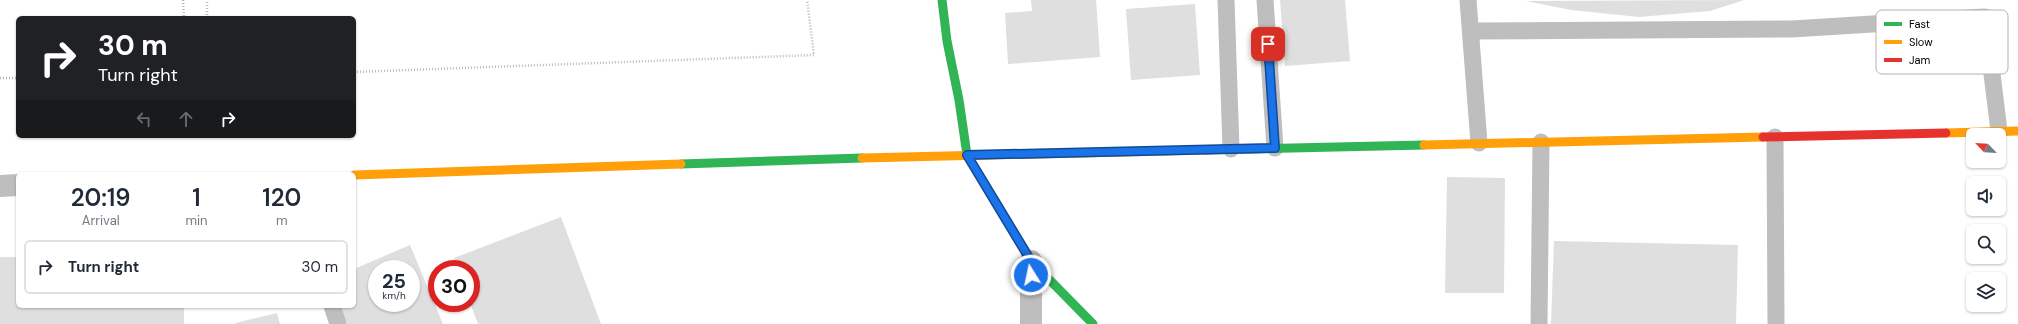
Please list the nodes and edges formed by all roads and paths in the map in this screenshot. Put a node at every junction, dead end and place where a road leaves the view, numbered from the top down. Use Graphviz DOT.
graph roads {
  1 [pos="183,0"];
  2 [pos="208,0"];
  3 [pos="807,0"];
  4 [pos="942,0"];
  5 [pos="1226,0"];
  6 [pos="1265,0"];
  7 [pos="1468,0"];
  8 [pos="184,16"];
  9 [pos="207,16"];
  10 [pos="1876,24"];
  11 [pos="1471,31"];
  12 [pos="356,72"];
  13 [pos="1992,74"];
  14 [pos="0,78"];
  15 [pos="16,78"];
  16 [pos="1999,128"];
  17 [pos="2006,131"];
  18 [pos="2018,131"];
  19 [pos="1966,132"];
  20 [pos="1775,136"];
  21 [pos="1541,142"];
  22 [pos="1480,143"];
  23 [pos="1275,148"];
  24 [pos="1231,149"];
  25 [pos="967,155"];
  26 [pos="356,175"];
  27 [pos="0,186"];
  28 [pos="16,186"];
  29 [pos="1031,261"];
  30 [pos="333,308"];
  31 [pos="338,324"];
  32 [pos="1031,324"];
  33 [pos="1093,324"];
  34 [pos="1539,324"];
  35 [pos="1776,324"];
  1 -- 8 [label="path"];
  2 -- 9 [label="path"];
  3 -- 12 [label="path"];
  4 -- 25 [label="street"];
  5 -- 24 [label="lane"];
  6 -- 23 [label="lane"];
  7 -- 11 [label="lane"];
  10 -- 11 [label="lane"];
  11 -- 22 [label="lane"];
  13 -- 16 [label="lane"];
  14 -- 15 [label="path"];
  17 -- 18 [label="street"];
  19 -- 20 [label="street"];
  20 -- 21 [label="street"];
  20 -- 35 [label="lane"];
  21 -- 22 [label="street"];
  21 -- 34 [label="lane"];
  22 -- 23 [label="street"];
  23 -- 24 [label="street"];
  24 -- 25 [label="street"];
  25 -- 26 [label="street"];
  25 -- 29 [label="street"];
  27 -- 28 [label="street"];
  29 -- 32 [label="street"];
  29 -- 33 [label="street"];
  30 -- 31 [label="lane"];
}
